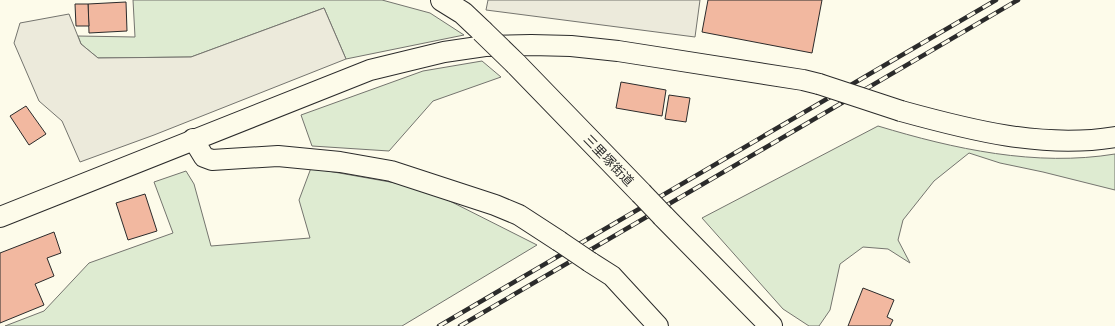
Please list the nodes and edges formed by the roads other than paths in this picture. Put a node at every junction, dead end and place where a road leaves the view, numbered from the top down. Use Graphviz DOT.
graph roads {
  1 [pos="442,0"];
  2 [pos="1115,137"];
  3 [pos="193,139"];
  4 [pos="0,217"];
  5 [pos="658,326"];
  6 [pos="771,326"];
  1 -- 6 [label="main road, 三里塚街道, bridge"];
  2 -- 3 [label="street, bridge"];
  3 -- 4 [label="street"];
  3 -- 5 [label="street, bridge"];
}
